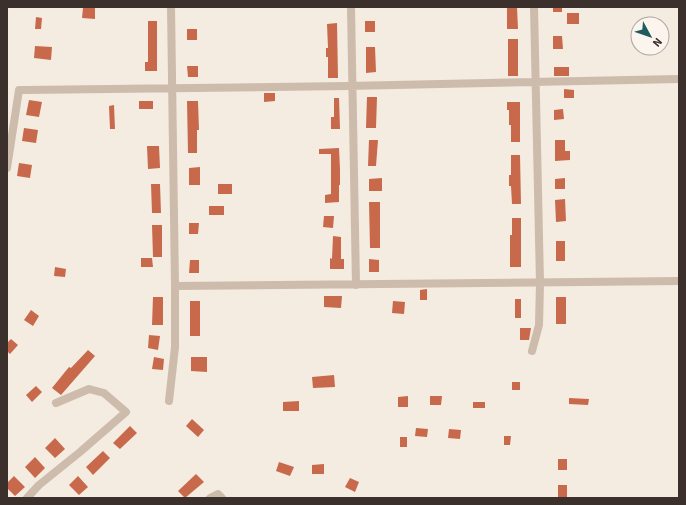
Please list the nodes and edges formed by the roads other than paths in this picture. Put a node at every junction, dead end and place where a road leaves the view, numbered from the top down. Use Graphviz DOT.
graph roads {
  1 [pos="171,7"];
  2 [pos="351,7"];
  3 [pos="534,7"];
  4 [pos="679,79"];
  5 [pos="535,82"];
  6 [pos="353,86"];
  7 [pos="173,87"];
  8 [pos="7,168"];
  9 [pos="679,281"];
  10 [pos="540,283"];
  11 [pos="356,285"];
  12 [pos="176,286"];
  13 [pos="532,351"];
  14 [pos="169,401"];
  15 [pos="56,403"];
  16 [pos="27,498"];
  17 [pos="210,498"];
  18 [pos="222,498"];
  1 -- 7 [label="street"];
  2 -- 6 [label="street"];
  3 -- 5 [label="street"];
  4 -- 5 [label="street"];
  5 -- 6 [label="street"];
  5 -- 10 [label="street"];
  6 -- 7 [label="street"];
  6 -- 11 [label="street"];
  7 -- 8 [label="street"];
  7 -- 12 [label="street"];
  9 -- 10 [label="street"];
  10 -- 11 [label="street"];
  10 -- 13 [label="street"];
  11 -- 12 [label="street"];
  12 -- 14 [label="street"];
  15 -- 16 [label="street"];
  17 -- 18 [label="street"];
}
